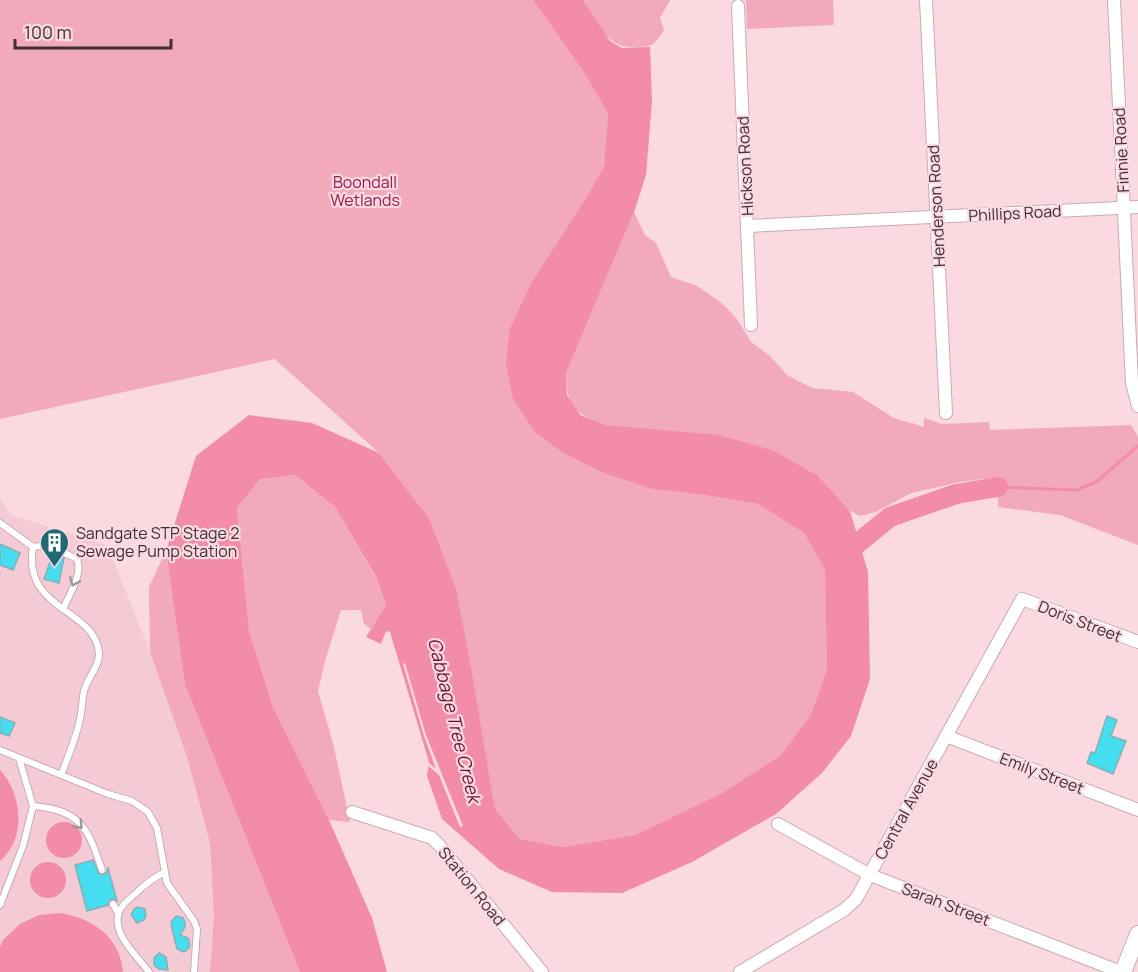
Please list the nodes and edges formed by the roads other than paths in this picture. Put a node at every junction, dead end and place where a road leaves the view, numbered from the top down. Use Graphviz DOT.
graph roads {
  1 [pos="926,0"];
  2 [pos="1114,0"];
  3 [pos="738,6"];
  4 [pos="1138,207"];
  5 [pos="1124,208"];
  6 [pos="936,216"];
  7 [pos="748,226"];
  8 [pos="752,325"];
  9 [pos="1138,406"];
  10 [pos="946,412"];
  11 [pos="0,524"];
  12 [pos="33,547"];
  13 [pos="1022,599"];
  14 [pos="63,609"];
  15 [pos="1138,642"];
  16 [pos="946,736"];
  17 [pos="0,750"];
  18 [pos="19,758"];
  19 [pos="61,775"];
  20 [pos="33,806"];
  21 [pos="1138,810"];
  22 [pos="352,812"];
  23 [pos="778,825"];
  24 [pos="102,870"];
  25 [pos="165,872"];
  26 [pos="870,875"];
  27 [pos="113,904"];
  28 [pos="0,905"];
  29 [pos="118,914"];
  30 [pos="1138,933"];
  31 [pos="148,972"];
  32 [pos="194,972"];
  33 [pos="542,972"];
  34 [pos="740,972"];
  35 [pos="1122,972"];
  1 -- 6 [label="street, Henderson Road"];
  2 -- 5 [label="street, Finnie Road"];
  3 -- 7 [label="street, Hickson Road"];
  4 -- 5 [label="street, Phillips Road"];
  5 -- 6 [label="street, Phillips Road"];
  5 -- 9 [label="street, Finnie Road"];
  6 -- 7 [label="street, Phillips Road"];
  6 -- 10 [label="street, Henderson Road"];
  7 -- 8 [label="street, Hickson Road"];
  11 -- 12 [label="lane"];
  12 -- 14 [label="lane"];
  12 -- 14 [label="lane, one-way"];
  13 -- 15 [label="street, Doris Street"];
  13 -- 16 [label="street, Central Avenue"];
  14 -- 19 [label="lane"];
  16 -- 21 [label="street, Emily Street"];
  16 -- 26 [label="street, Central Avenue"];
  17 -- 18 [label="lane"];
  18 -- 19 [label="lane"];
  18 -- 20 [label="lane"];
  19 -- 25 [label="lane"];
  20 -- 24 [label="lane, one-way"];
  20 -- 28 [label="lane"];
  22 -- 33 [label="street, Station Road"];
  23 -- 26 [label="street, Sarah Street"];
  25 -- 29 [label="lane"];
  25 -- 32 [label="lane"];
  26 -- 34 [label="street, Central Avenue"];
  26 -- 35 [label="street, Sarah Street"];
  27 -- 29 [label="lane"];
  29 -- 31 [label="lane"];
  30 -- 35 [label="street"];
}
